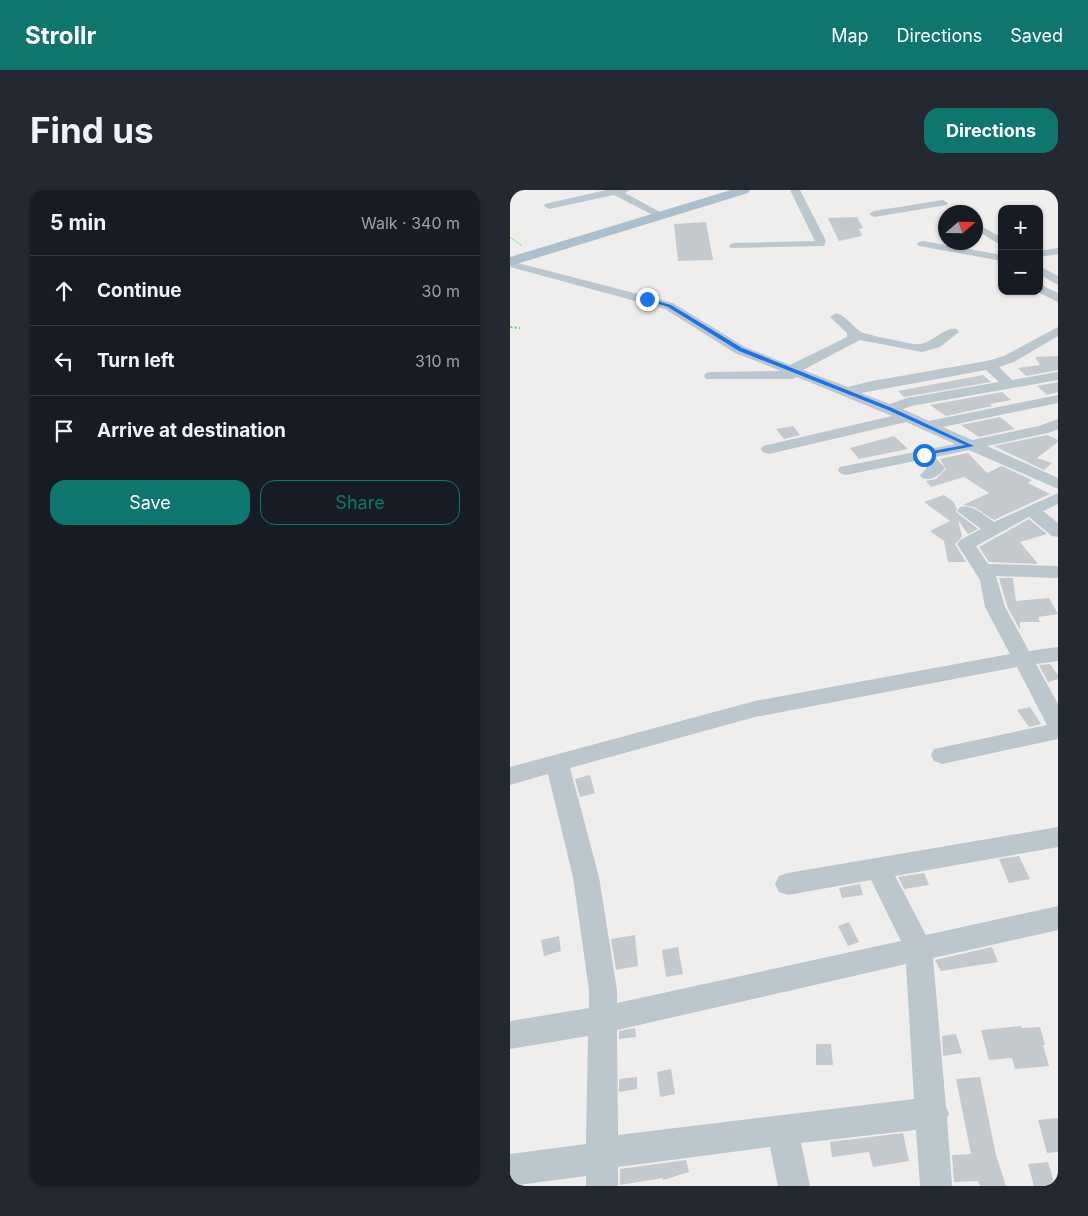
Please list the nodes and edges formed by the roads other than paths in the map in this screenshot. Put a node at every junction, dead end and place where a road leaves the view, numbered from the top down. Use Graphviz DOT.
graph roads {
  1 [pos="728,190"];
  2 [pos="744,190"];
  3 [pos="795,190"];
  4 [pos="617,191"];
  5 [pos="943,203"];
  6 [pos="549,206"];
  7 [pos="655,212"];
  8 [pos="874,214"];
  9 [pos="983,231"];
  10 [pos="998,240"];
  11 [pos="923,244"];
  12 [pos="735,246"];
  13 [pos="1058,251"];
  14 [pos="1043,253"];
  15 [pos="510,256"];
  16 [pos="998,257"];
  17 [pos="510,263"];
  18 [pos="1043,272"];
  19 [pos="1058,281"];
  20 [pos="1043,290"];
  21 [pos="1058,298"];
  22 [pos="836,317"];
  23 [pos="952,332"];
  24 [pos="1055,333"];
  25 [pos="856,336"];
  26 [pos="1058,351"];
  27 [pos="989,366"];
  28 [pos="798,373"];
  29 [pos="711,376"];
  30 [pos="1058,376"];
  31 [pos="1010,385"];
  32 [pos="845,393"];
  33 [pos="1058,400"];
  34 [pos="890,409"];
  35 [pos="906,417"];
  36 [pos="1058,424"];
  37 [pos="927,426"];
  38 [pos="971,446"];
  39 [pos="769,449"];
  40 [pos="924,455"];
  41 [pos="846,470"];
  42 [pos="928,474"];
  43 [pos="1057,486"];
  44 [pos="1031,510"];
  45 [pos="966,511"];
  46 [pos="993,529"];
  47 [pos="1058,532"];
  48 [pos="983,570"];
  49 [pos="1058,572"];
  50 [pos="1058,654"];
  51 [pos="1024,660"];
  52 [pos="1058,724"];
  53 [pos="1058,731"];
  54 [pos="942,755"];
  55 [pos="557,762"];
  56 [pos="510,776"];
  57 [pos="1058,837"];
  58 [pos="878,868"];
  59 [pos="788,884"];
  60 [pos="1058,918"];
  61 [pos="919,949"];
  62 [pos="601,1020"];
  63 [pos="510,1035"];
  64 [pos="932,1114"];
  65 [pos="783,1131"];
  66 [pos="602,1166"];
  67 [pos="510,1170"];
  68 [pos="794,1186"];
  69 [pos="936,1186"];
  1 -- 7 [label="main road"];
  2 -- 17 [label="main road"];
  3 -- 12 [label="street"];
  4 -- 6 [label="street"];
  4 -- 7 [label="street"];
  5 -- 8 [label="street"];
  7 -- 15 [label="main road"];
  9 -- 10 [label="street"];
  11 -- 16 [label="street"];
  13 -- 14 [label="street"];
  17 -- 28 [label="street"];
  18 -- 19 [label="street"];
  20 -- 21 [label="street"];
  22 -- 25 [label="street"];
  23 -- 25 [label="street"];
  24 -- 26 [label="street"];
  24 -- 27 [label="street"];
  25 -- 28 [label="street"];
  27 -- 31 [label="street"];
  27 -- 32 [label="street"];
  28 -- 29 [label="street"];
  28 -- 32 [label="street"];
  30 -- 31 [label="street"];
  31 -- 34 [label="street"];
  32 -- 34 [label="street"];
  33 -- 37 [label="street"];
  34 -- 35 [label="street"];
  35 -- 37 [label="street"];
  35 -- 39 [label="street"];
  36 -- 38 [label="street"];
  37 -- 38 [label="street"];
  38 -- 40 [label="street"];
  38 -- 43 [label="street"];
  40 -- 41 [label="street"];
  40 -- 42 [label="street"];
  43 -- 44 [label="street"];
  44 -- 46 [label="street"];
  44 -- 47 [label="street"];
  45 -- 46 [label="street"];
  46 -- 48 [label="street"];
  48 -- 49 [label="street"];
  48 -- 51 [label="street"];
  50 -- 51 [label="street"];
  51 -- 52 [label="street"];
  51 -- 55 [label="street"];
  53 -- 54 [label="street"];
  55 -- 56 [label="street"];
  55 -- 62 [label="street"];
  57 -- 58 [label="street"];
  58 -- 59 [label="street"];
  58 -- 61 [label="street"];
  60 -- 61 [label="street"];
  61 -- 62 [label="street"];
  61 -- 64 [label="street"];
  62 -- 63 [label="street"];
  62 -- 66 [label="street"];
  64 -- 65 [label="street"];
  64 -- 69 [label="street"];
  65 -- 66 [label="street"];
  65 -- 68 [label="street"];
  66 -- 67 [label="street"];
}
